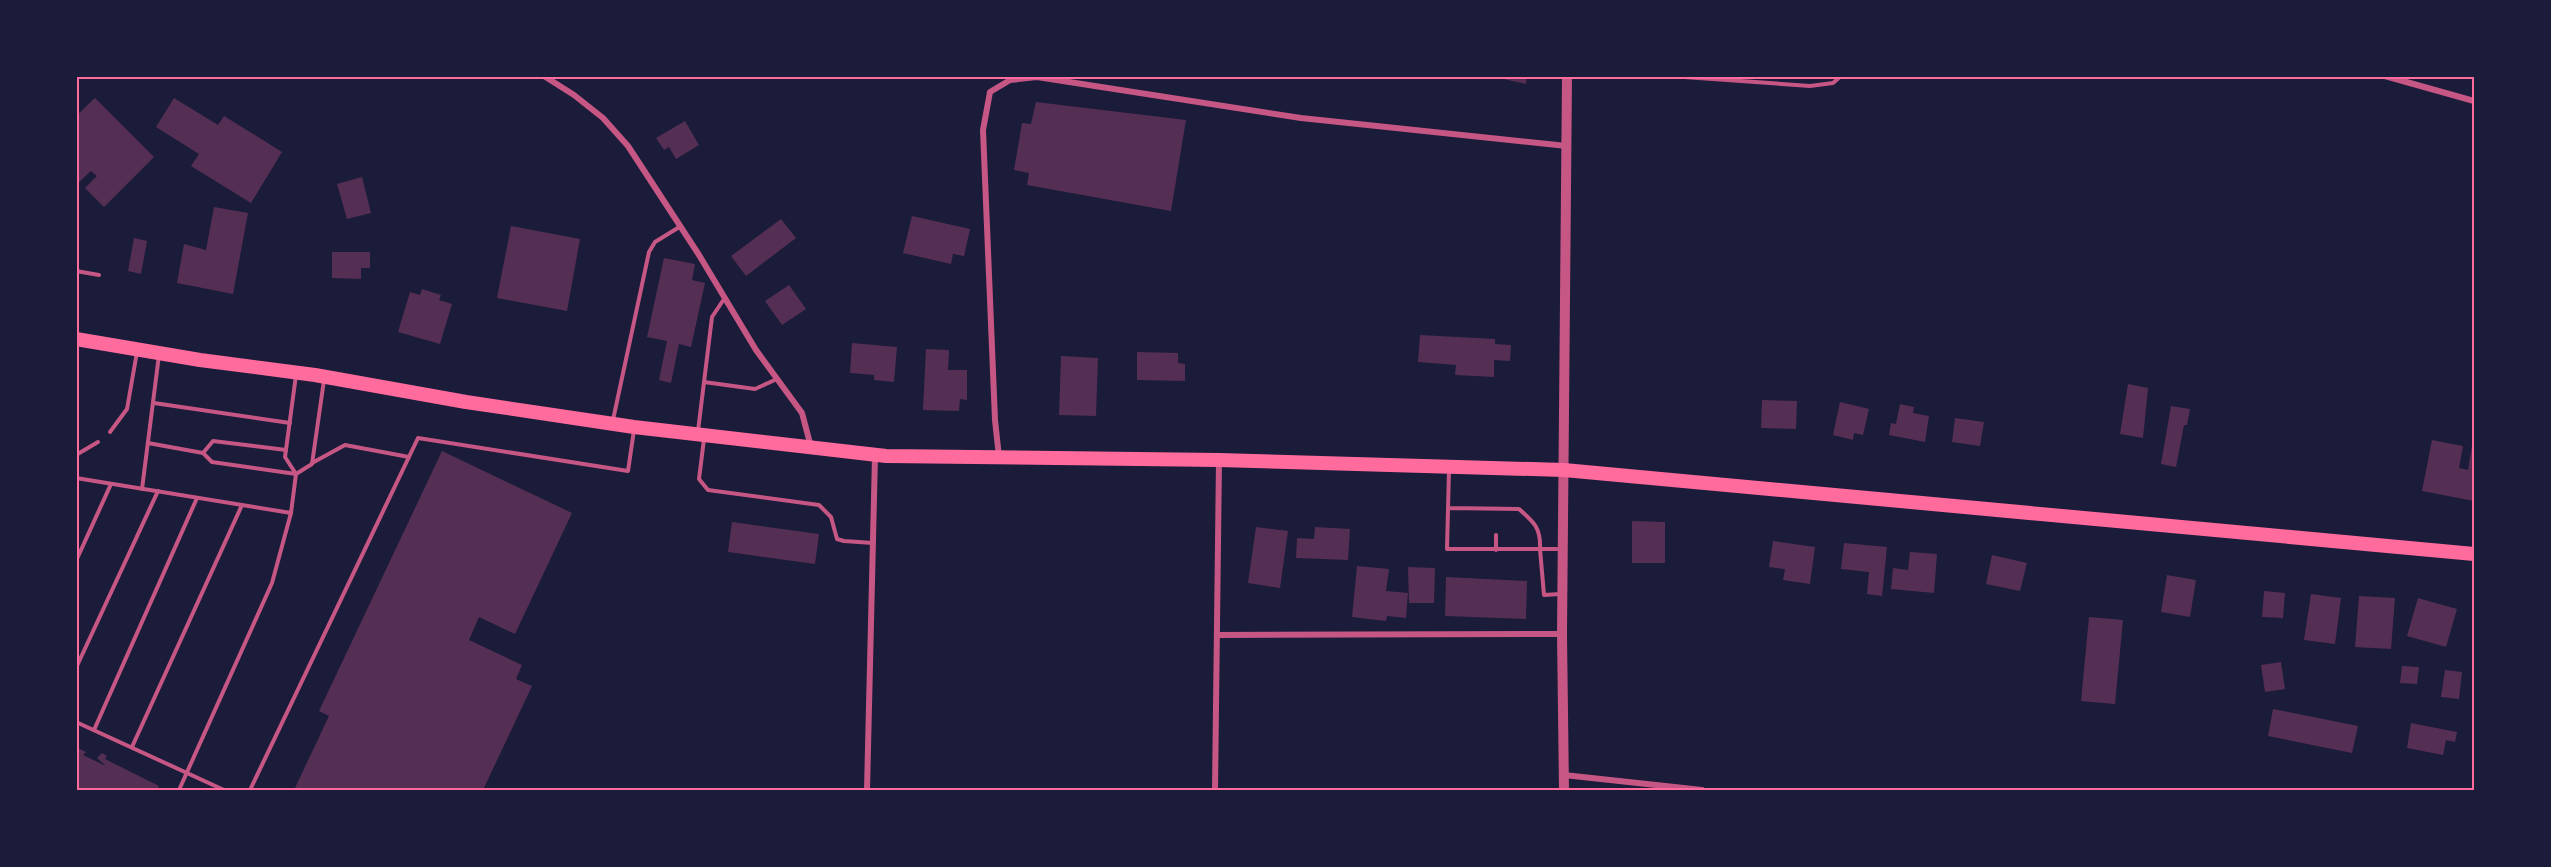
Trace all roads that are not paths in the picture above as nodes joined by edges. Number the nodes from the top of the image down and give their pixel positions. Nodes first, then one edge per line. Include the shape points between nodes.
1 (544, 76) edge
2 (1567, 76) edge
3 (1670, 76) edge
4 (1841, 76) edge
5 (2385, 76) edge
6 (2475, 101) edge
7 (1567, 146) junction
8 (681, 226) junction
9 (76, 271) edge
10 (99, 275) dead end
11 (725, 298) junction
12 (76, 339) edge
13 (138, 349) junction
14 (159, 353) junction
15 (297, 372) junction
16 (324, 376) junction
17 (777, 380) junction
18 (704, 382) junction
19 (154, 403) junction
20 (290, 423) junction
21 (612, 424) junction
22 (634, 427) junction
23 (111, 432) dead end
24 (701, 435) junction
25 (98, 442) dead end
26 (148, 443) junction
27 (812, 449) junction
28 (286, 450) junction
29 (203, 453) junction
30 (76, 455) edge
31 (875, 455) junction
32 (409, 457) junction
33 (999, 457) junction
34 (1219, 460) junction
35 (312, 464) junction
36 (1449, 467) junction
37 (1564, 470) junction
38 (296, 474) junction
39 (76, 478) edge
40 (111, 484) junction
41 (142, 489) junction
42 (158, 491) junction
43 (197, 498) junction
44 (242, 505) junction
45 (1448, 508) junction
46 (291, 513) junction
47 (1496, 535) dead end
48 (873, 543) junction
49 (1540, 549) junction
50 (1564, 549) junction
51 (1496, 550) junction
52 (2475, 554) edge
53 (76, 561) edge
54 (1562, 594) junction
55 (1562, 634) junction
56 (1217, 635) junction
57 (76, 668) edge
58 (76, 722) edge
59 (94, 730) junction
60 (132, 747) junction
61 (187, 772) junction
62 (1563, 775) junction
63 (179, 790) edge
64 (224, 790) edge
65 (250, 790) edge
66 (867, 790) edge
67 (1215, 790) edge
68 (1564, 790) edge
69 (1702, 790) edge

1 - 8 street via 574,95 615,132
2 - 7 street
3 - 4 lane via 1810,86 1833,83
5 - 6 street
7 - 33 street via 1301,118 1037,77 1010,80 990,92 983,130
7 - 37 street
8 - 11 street
8 - 21 lane via 655,242 649,252
9 - 10 lane
11 - 17 street
11 - 18 lane via 712,317
12 - 13 highway
13 - 14 highway
13 - 23 lane via 127,409
14 - 15 highway
14 - 19 lane
15 - 16 highway
15 - 20 lane
16 - 21 highway
16 - 35 lane
17 - 18 lane via 755,389
17 - 27 street via 802,413
18 - 24 lane
19 - 20 lane
19 - 26 lane
20 - 28 lane
21 - 22 highway
22 - 24 highway
22 - 32 lane via 628,471 418,438
24 - 27 highway
24 - 48 lane via 699,479 708,490 819,505 831,517 837,538
25 - 30 lane
26 - 29 lane
26 - 41 lane
27 - 31 highway
28 - 29 lane via 213,441
28 - 38 lane via 285,457
29 - 38 lane via 212,462
31 - 33 highway
31 - 48 street
32 - 35 lane via 345,444
32 - 65 lane
33 - 34 highway
34 - 36 highway
34 - 56 street
35 - 38 lane
36 - 37 highway
36 - 45 lane
37 - 50 street
37 - 52 highway
38 - 46 lane
39 - 40 lane
40 - 41 lane
40 - 53 lane
41 - 42 lane
42 - 43 lane
42 - 57 lane
43 - 44 lane
43 - 59 lane
44 - 46 lane
44 - 60 lane
45 - 49 lane via 1519,509 1540,534
45 - 51 lane via 1447,549
46 - 61 lane via 272,583
47 - 51 lane
48 - 66 street
49 - 50 lane
49 - 51 lane
49 - 54 lane via 1544,595
50 - 54 street
54 - 55 street
55 - 56 street
55 - 62 street
56 - 67 street
58 - 59 lane
59 - 60 lane
60 - 61 lane
61 - 63 lane
61 - 64 lane
62 - 68 street
62 - 69 street

